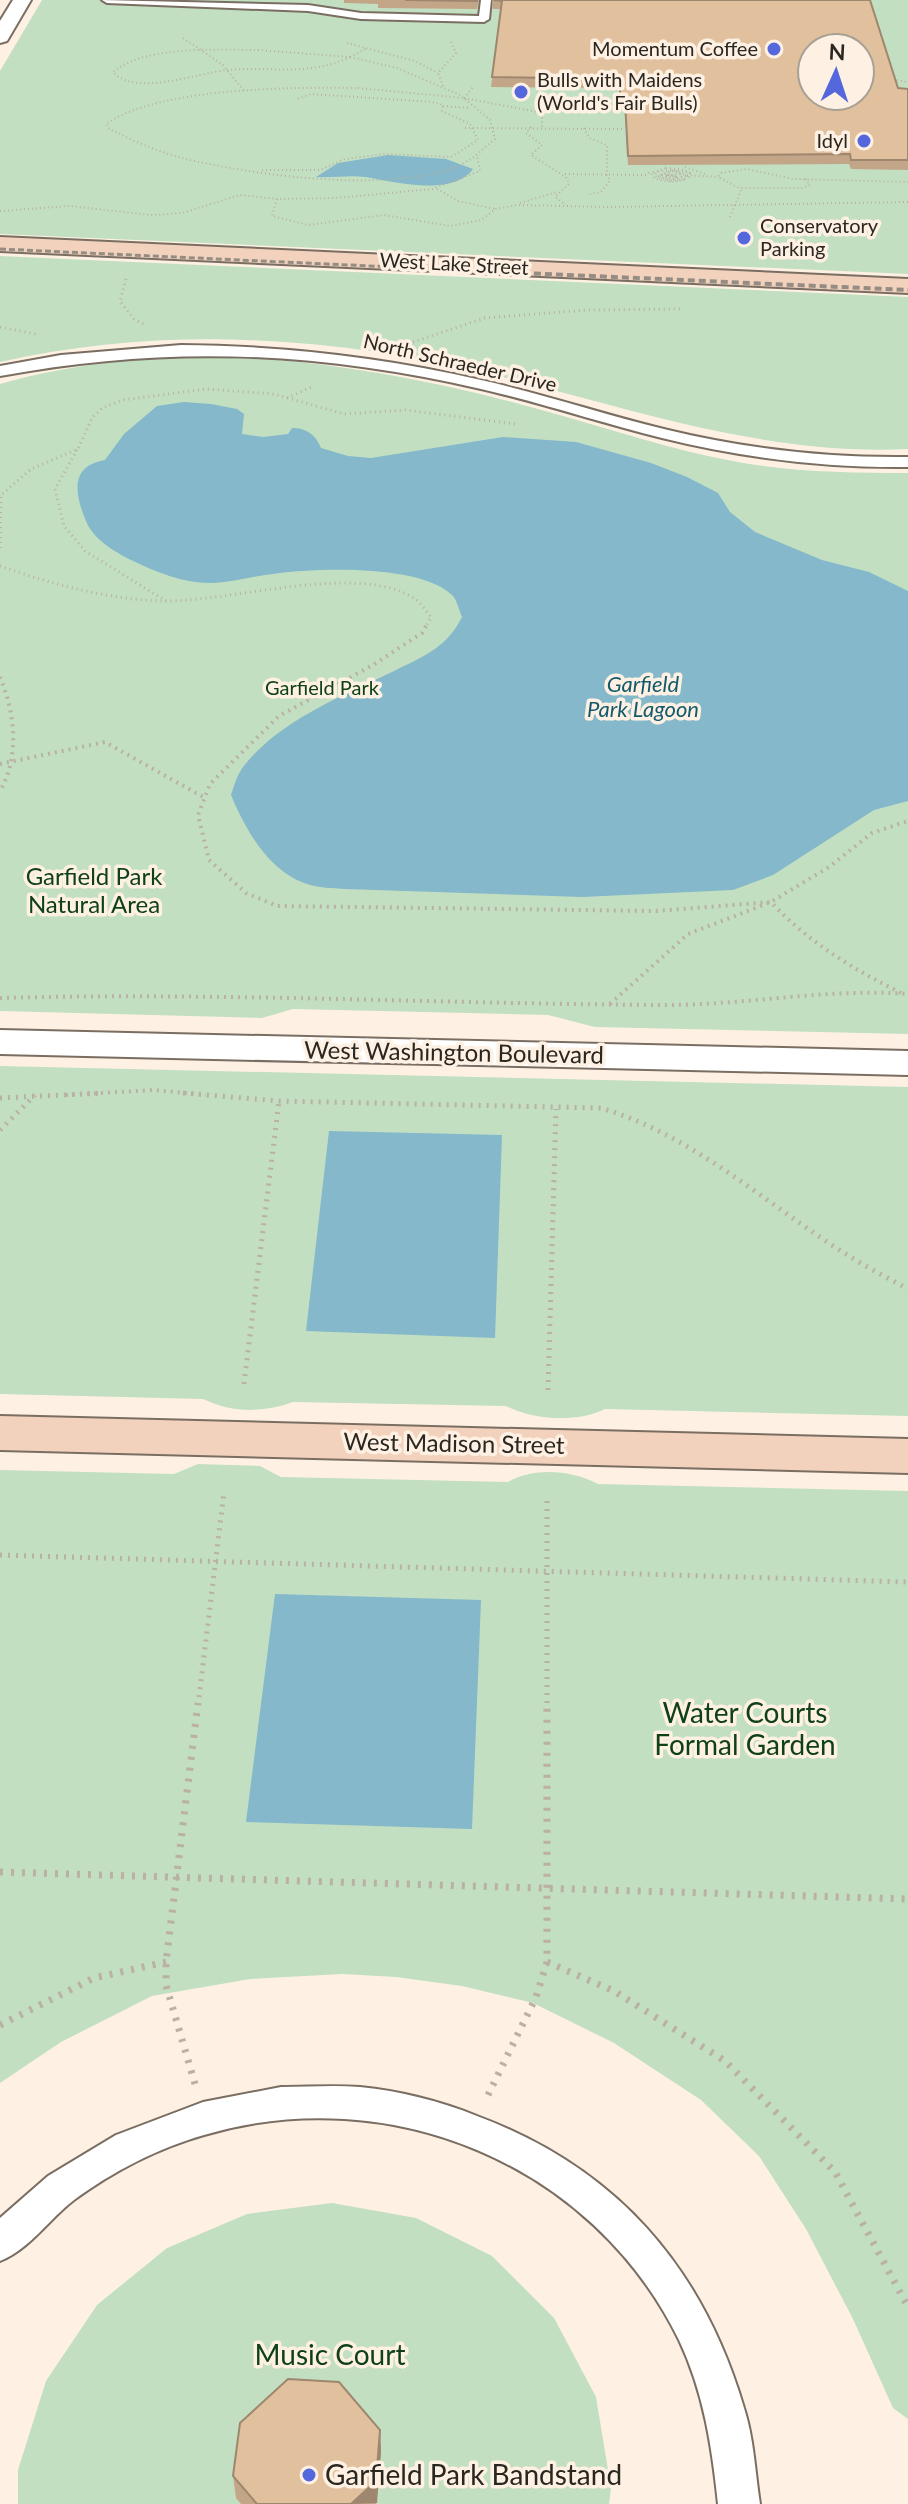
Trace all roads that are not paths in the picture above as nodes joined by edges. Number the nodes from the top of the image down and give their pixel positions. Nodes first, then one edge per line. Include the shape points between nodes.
1 (22, 0) edge
2 (107, 0) edge
3 (486, 0) edge
4 (0, 37) edge
5 (0, 238) edge
6 (0, 244) edge
7 (49, 246) junction
8 (908, 286) edge
9 (0, 371) edge
10 (908, 462) edge
11 (0, 1042) edge
12 (908, 1063) edge
13 (0, 1433) edge
14 (908, 1456) edge
15 (0, 2243) edge
16 (739, 2504) edge

1 - 4 street
2 - 3 lane via 484,19
5 - 7 main road
6 - 7 main road, West Lake Street
7 - 8 main road, West Lake Street
9 - 10 lane, North Schraeder Drive via 167,348 272,350 455,378 746,451 834,461
11 - 12 street, West Washington Boulevard
13 - 14 main road, West Madison Street
15 - 16 lane via 25,2216 98,2162 177,2125 262,2104 347,2100 430,2114 510,2144 582,2190 644,2251 693,2327 726,2414

